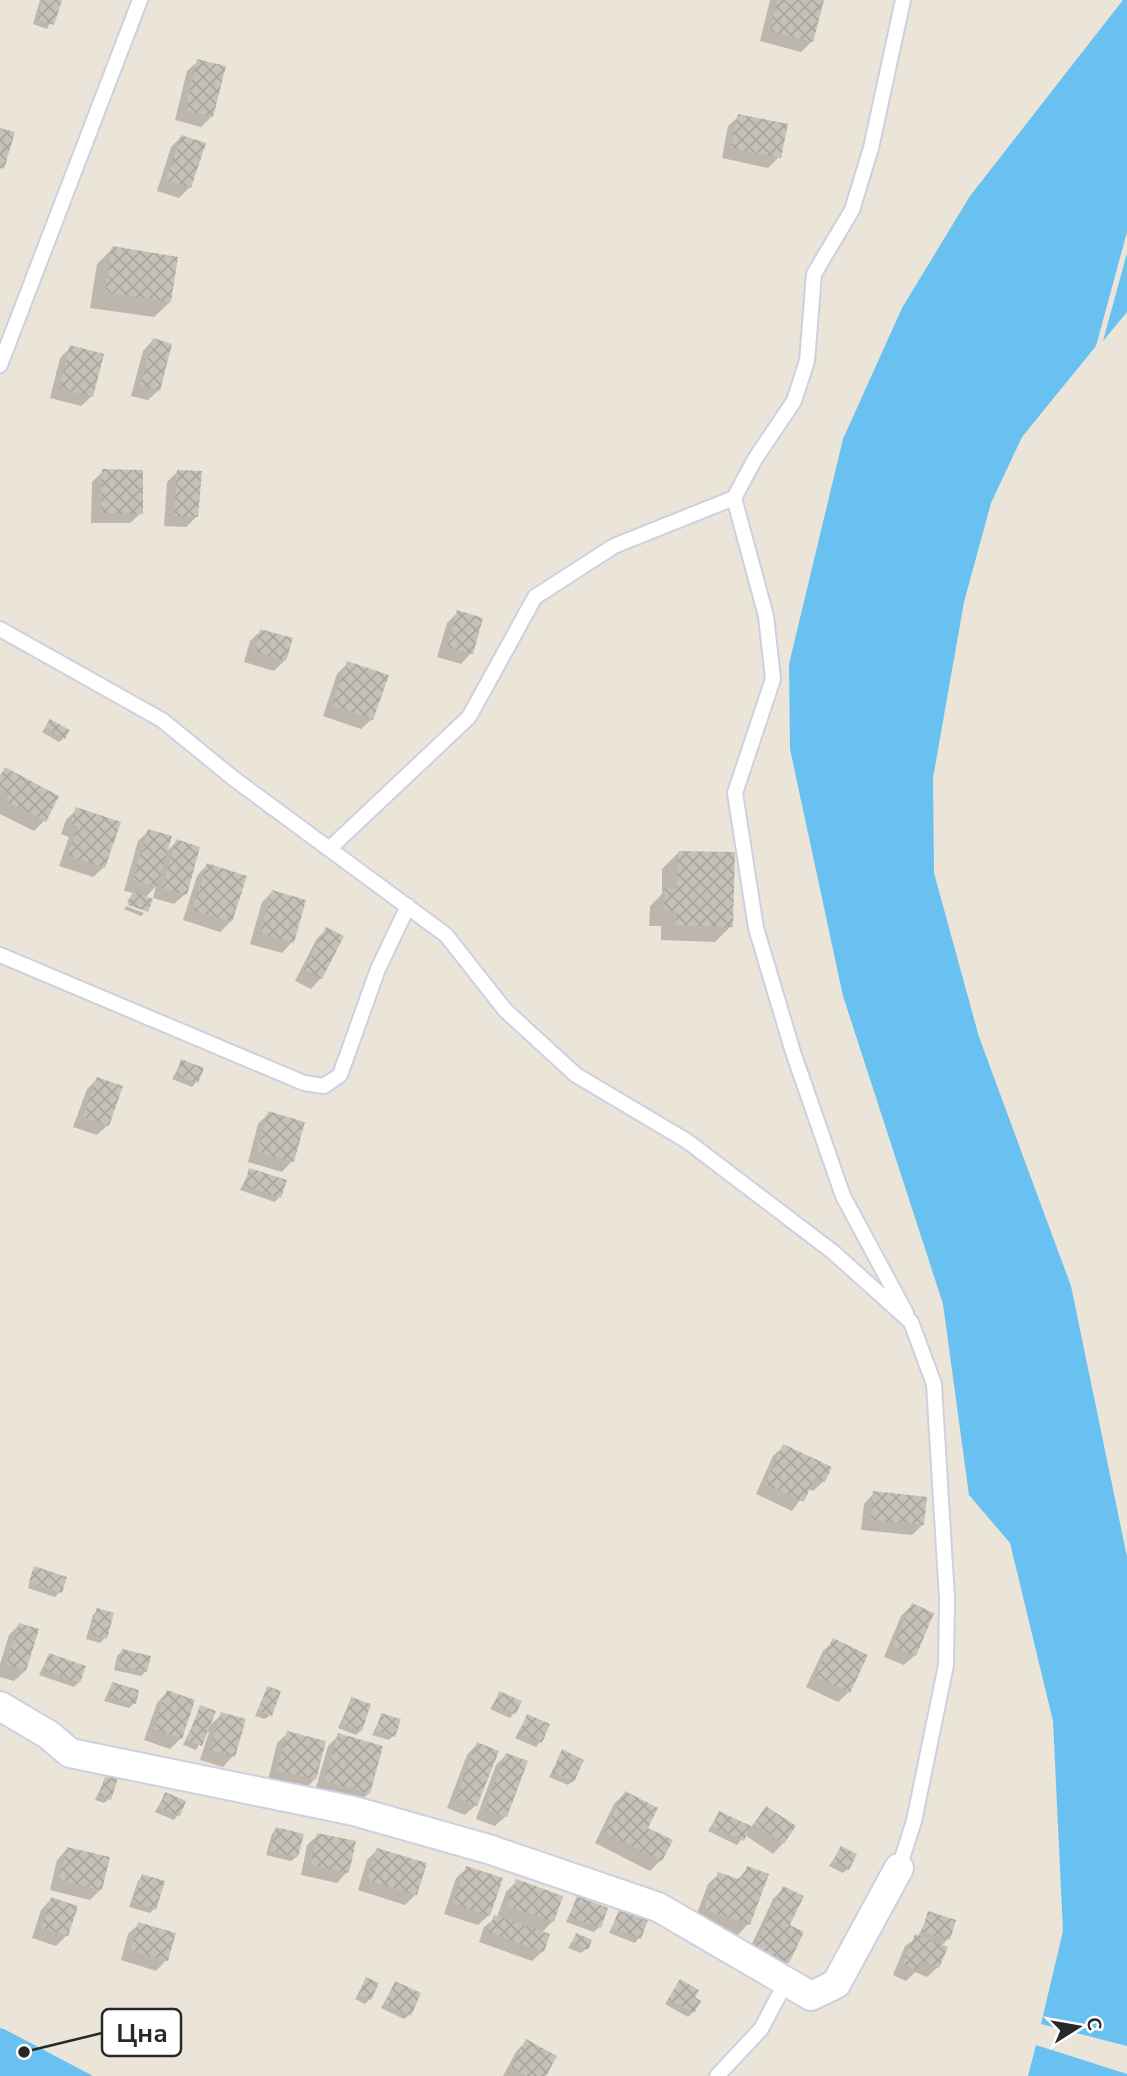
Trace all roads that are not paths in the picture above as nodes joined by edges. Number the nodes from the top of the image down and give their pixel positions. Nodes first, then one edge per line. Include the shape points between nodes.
1 (140, 0) edge
2 (903, 0) edge
3 (0, 365) edge
4 (734, 498) junction
5 (0, 629) edge
6 (329, 849) junction
7 (408, 906) junction
8 (0, 955) edge
9 (911, 1322) junction
10 (0, 1706) edge
11 (899, 1868) joint
12 (787, 1980) junction
13 (717, 2076) edge

1 - 3 lane
2 - 4 lane via 871,148 852,210 814,274 807,361 794,401
4 - 6 lane via 614,546 535,597 469,717
4 - 9 lane via 766,616 773,679 735,793 756,928 843,1196
5 - 6 lane via 162,720
6 - 7 lane
7 - 8 lane via 377,969 340,1075 324,1086 304,1083
7 - 9 lane via 446,935 505,1010 576,1075 687,1141 833,1252
9 - 11 lane via 934,1384 946,1652 914,1821
10 - 12 street via 70,1753 354,1811 488,1849 658,1908
11 - 12 street via 836,1983 811,1996
12 - 13 lane via 761,2029

